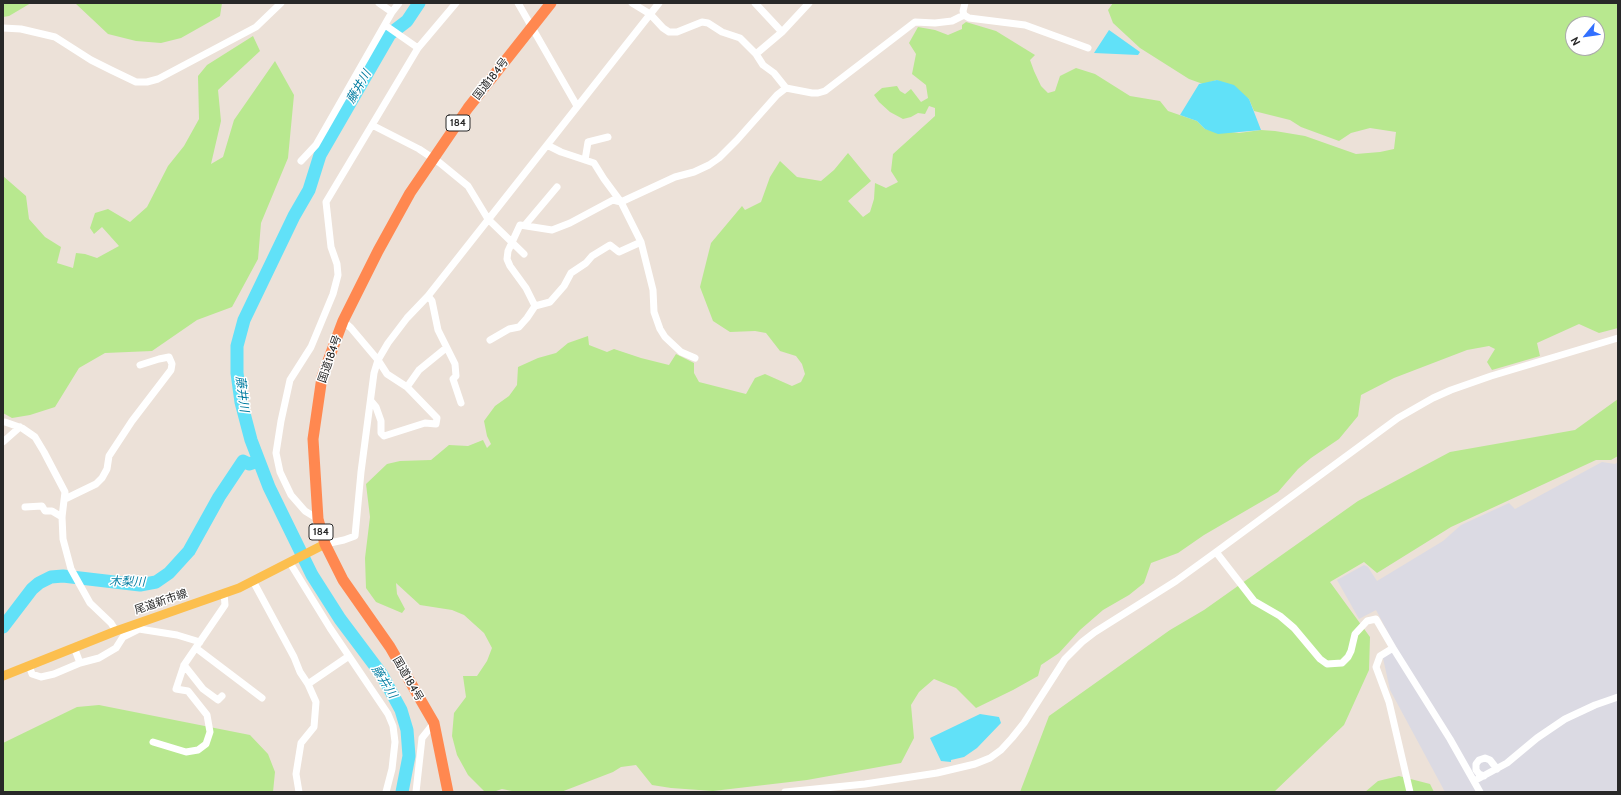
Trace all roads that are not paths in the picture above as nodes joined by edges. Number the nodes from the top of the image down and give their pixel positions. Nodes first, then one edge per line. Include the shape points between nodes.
1 (281, 3) edge
2 (379, 3) edge
3 (399, 3) edge
4 (456, 3) edge
5 (518, 3) edge
6 (551, 3) edge
7 (632, 3) edge
8 (659, 3) edge
9 (755, 3) edge
10 (809, 3) edge
11 (965, 3) edge
12 (392, 12) junction
13 (650, 14) junction
14 (964, 15) junction
15 (387, 26) junction
16 (531, 27) junction
17 (3, 28) edge
18 (782, 32) junction
19 (418, 48) junction
20 (1088, 48) dead end
21 (756, 54) junction
22 (786, 88) junction
23 (577, 106) junction
24 (372, 125) junction
25 (608, 137) dead end
26 (547, 145) junction
27 (433, 159) junction
28 (585, 160) junction
29 (301, 161) dead end
30 (557, 187) dead end
31 (621, 202) junction
32 (488, 219) junction
33 (525, 225) junction
34 (512, 242) junction
35 (641, 242) junction
36 (524, 254) dead end
37 (428, 296) junction
38 (535, 306) junction
39 (343, 321) junction
40 (1618, 338) edge
41 (490, 340) dead end
42 (446, 348) junction
43 (695, 358) dead end
44 (378, 360) junction
45 (140, 365) dead end
46 (407, 387) junction
47 (370, 401) junction
48 (461, 403) dead end
49 (5, 422) dead end
50 (20, 427) junction
51 (3, 442) edge
52 (65, 499) junction
53 (25, 507) dead end
54 (62, 517) junction
55 (318, 519) junction
56 (320, 547) junction
57 (1216, 552) junction
58 (290, 563) junction
59 (252, 581) junction
60 (224, 593) junction
61 (116, 631) junction
62 (198, 645) junction
63 (74, 648) junction
64 (1393, 648) junction
65 (349, 656) junction
66 (80, 663) junction
67 (29, 665) junction
68 (184, 665) junction
69 (3, 676) edge
70 (308, 684) junction
71 (222, 696) dead end
72 (1618, 697) edge
73 (262, 698) dead end
74 (434, 723) junction
75 (152, 742) dead end
76 (1497, 769) junction
77 (1484, 776) junction
78 (1474, 781) junction
79 (299, 792) edge
80 (386, 792) edge
81 (416, 792) edge
82 (448, 792) edge
83 (784, 792) edge
84 (1410, 792) edge
85 (1480, 792) edge

1 - 17 street via 256,27 158,79 147,82 136,82 111,70 55,37 22,29
2 - 12 street
3 - 12 street
4 - 19 street
5 - 16 street
6 - 16 highway, 国道184号 / 184
7 - 13 street
8 - 13 street
9 - 18 street
10 - 18 street
11 - 14 street
12 - 15 street
13 - 21 street via 669,32 677,32 702,22 708,23 722,32 740,38
13 - 23 street
14 - 20 street via 969,18 1025,25
14 - 22 street via 952,21 915,22 825,91 812,93
15 - 19 street
15 - 29 street via 316,145
16 - 23 street
16 - 27 highway, 国道184号 / 184 via 468,108
18 - 21 street
19 - 24 street
21 - 22 street via 763,65 774,73
22 - 31 street via 737,140 709,165 675,177
23 - 26 street
24 - 27 street
24 - 55 street via 326,202 331,247 338,275 311,347 290,380 276,453 280,472 291,495 305,511
25 - 28 street via 588,142
26 - 28 street
26 - 32 street
27 - 32 street via 468,186
27 - 39 highway, 国道184号 / 184 via 410,193
28 - 31 street via 594,163
30 - 33 street
31 - 33 street via 613,200 552,230
31 - 35 street
32 - 34 street
32 - 37 street
33 - 34 street via 520,225
34 - 36 street
34 - 38 street via 508,251 510,266
35 - 38 street via 619,252 610,245 571,273 550,302
35 - 43 street via 653,290 654,312 660,329 664,337 681,352
37 - 42 street via 432,301 438,330
37 - 44 street via 407,318
38 - 41 street via 519,327 509,329
39 - 44 street via 352,328
39 - 55 highway, 国道184号 / 184 via 322,377 313,439
40 - 57 street via 1490,376 1433,398 1379,431
42 - 46 street via 419,370
42 - 48 street via 455,364 456,376 453,380
44 - 46 street via 387,374
44 - 47 street
45 - 52 street via 169,357 172,364 171,370 108,456 108,470 102,478 96,484
46 - 47 street via 437,418 436,424 425,423 384,436 381,434 381,421 376,407
47 - 56 street via 355,536
49 - 50 street
50 - 51 street
50 - 52 street via 35,437 65,492
52 - 54 street
53 - 54 street via 42,506 45,511 52,511
54 - 61 street via 63,539 71,570 90,602 111,622
55 - 56 highway, 国道184号 / 184
56 - 58 main road, 尾道新市線
56 - 74 highway, 国道184号 / 184 via 390,647
57 - 64 street via 1254,600 1294,628 1327,664 1342,663 1348,658 1355,634 1367,621 1376,619
57 - 83 street via 1072,650 1024,723 1001,750 990,758 937,773 865,784
58 - 59 main road, 尾道新市線
58 - 65 street
59 - 60 main road, 尾道新市線
59 - 70 street
60 - 61 main road, 尾道新市線
60 - 62 street via 225,604
61 - 63 main road, 尾道新市線
62 - 66 street via 177,634 139,629 123,637 116,648 99,658
62 - 68 street
62 - 73 street
63 - 66 street
63 - 67 main road, 尾道新市線
64 - 78 street
64 - 84 street via 1380,656 1376,667 1388,702
65 - 70 street
65 - 80 street via 388,714 393,726 395,754
66 - 67 street via 41,677 32,674
67 - 69 main road, 尾道新市線
68 - 71 street via 203,689 218,700
68 - 75 street via 176,689 188,691 207,715 210,732 206,744 198,750 186,752
70 - 79 street via 316,702 314,727 301,743 296,774
72 - 76 street via 1565,719
74 - 81 street via 422,738
74 - 82 highway, 国道184号 / 184
76 - 77 street
76 - 77 street via 1490,760 1480,760 1476,764 1476,770
77 - 78 street
78 - 85 street

